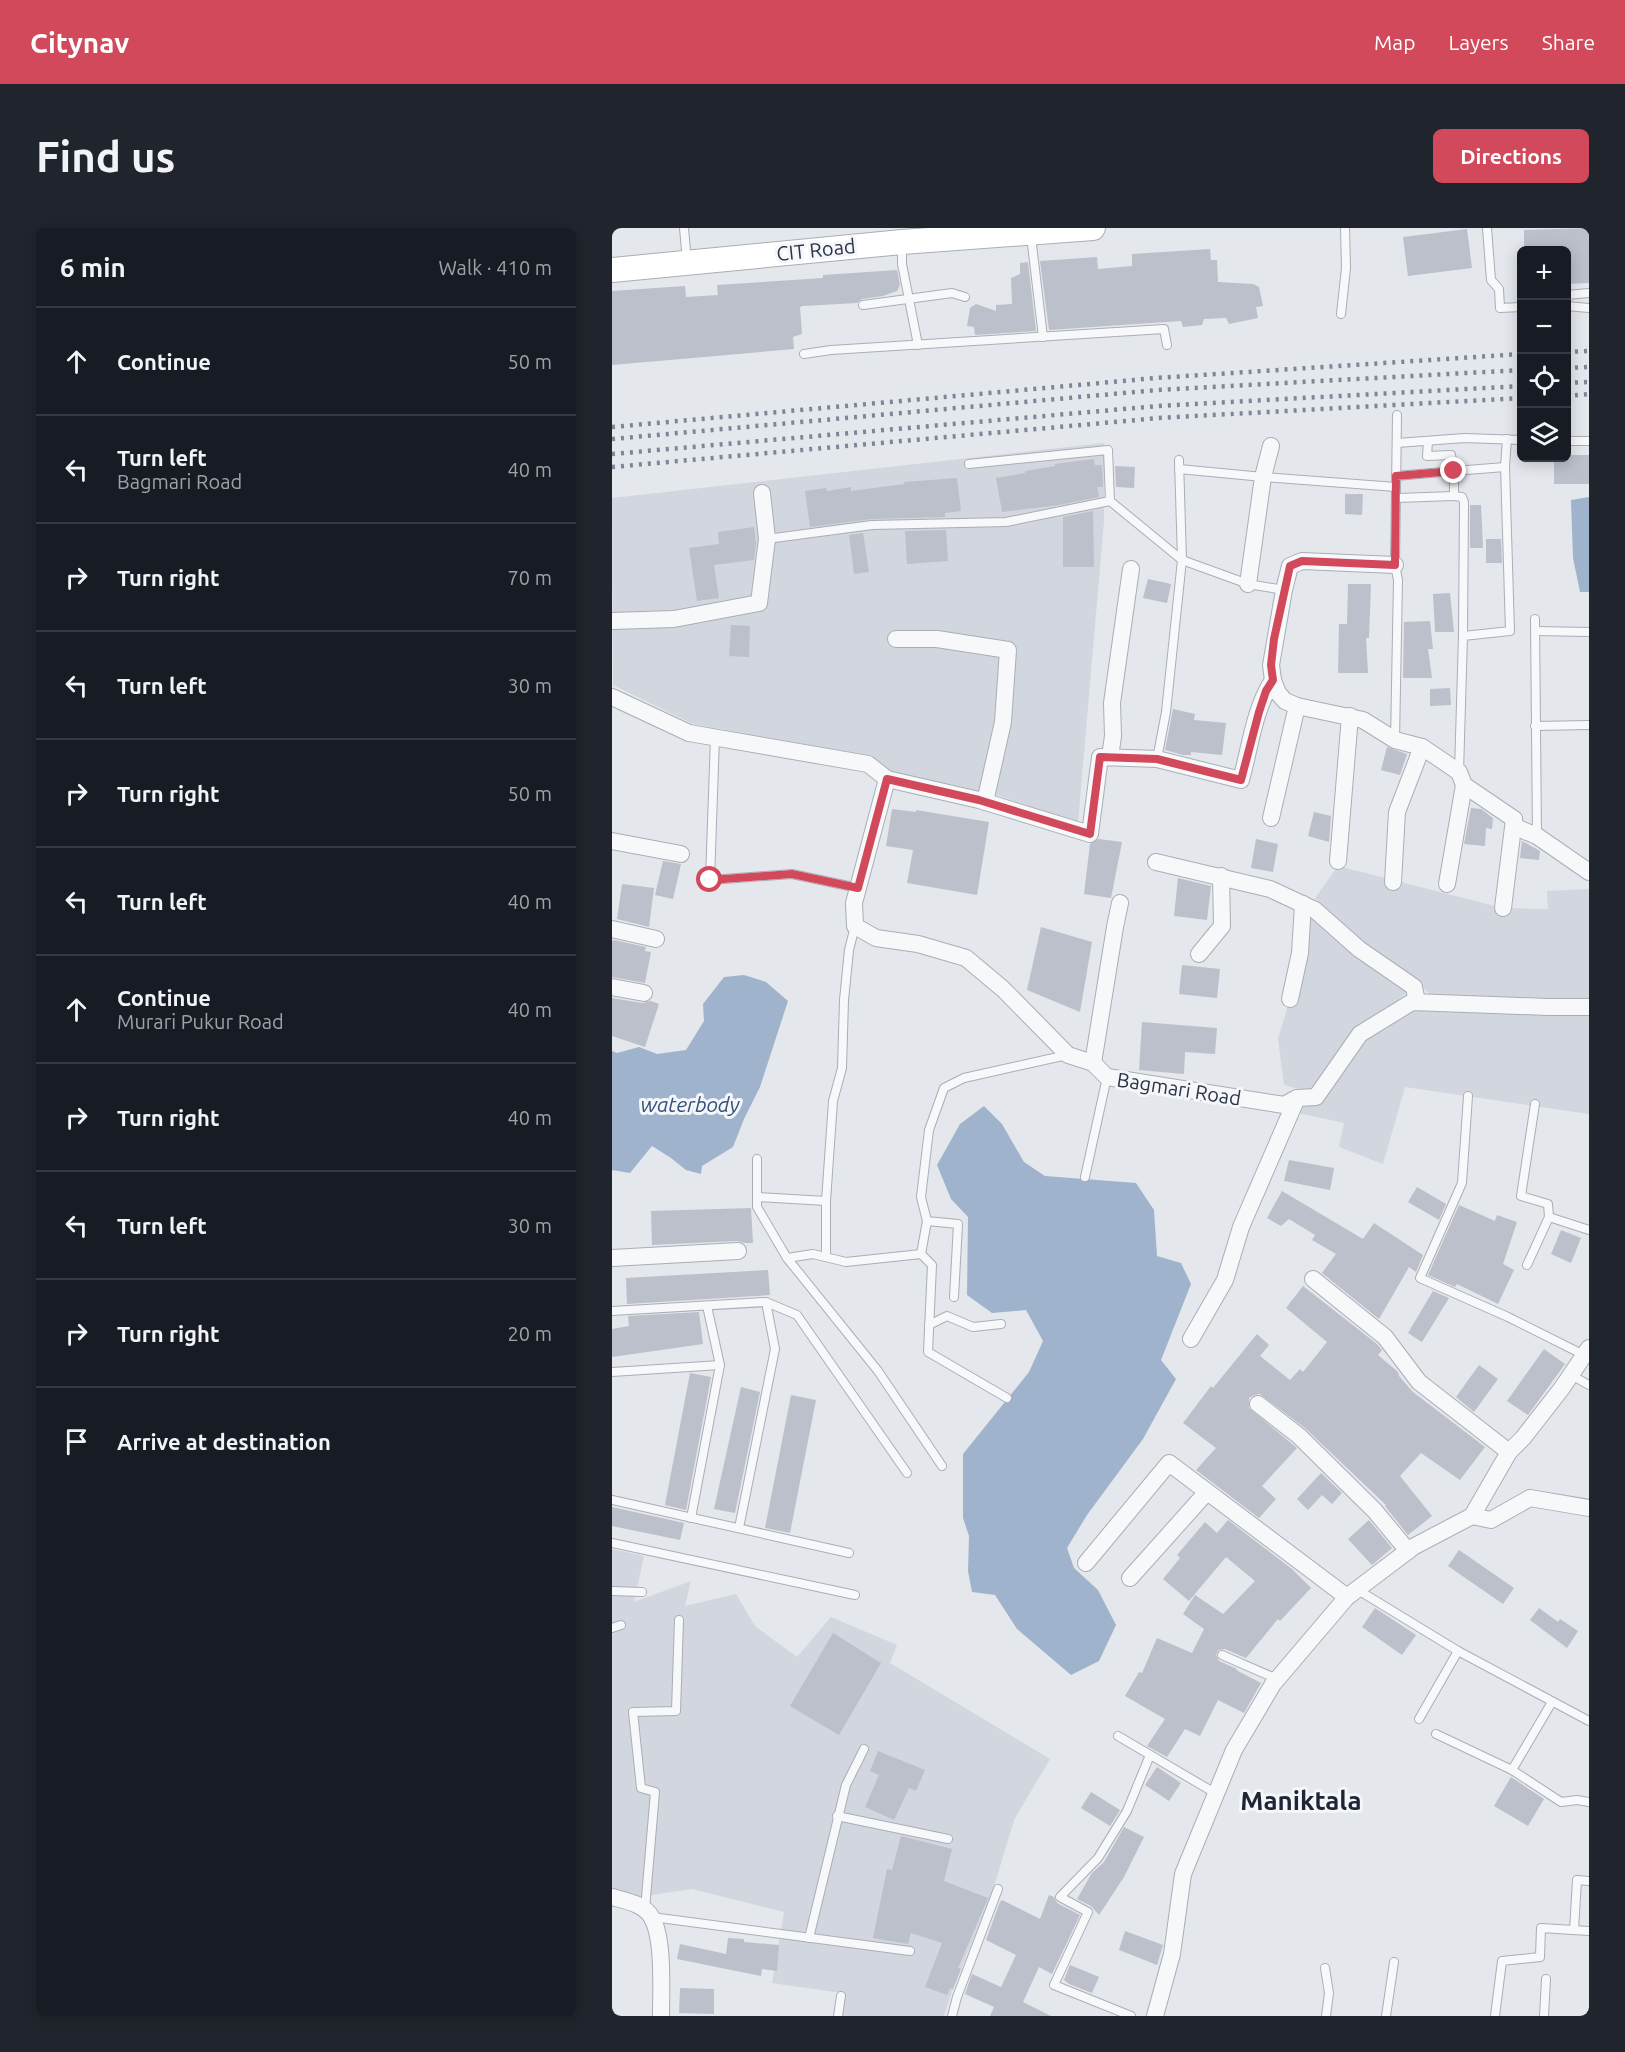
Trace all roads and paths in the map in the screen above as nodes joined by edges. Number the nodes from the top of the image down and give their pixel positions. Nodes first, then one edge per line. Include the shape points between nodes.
1 (684, 228) edge
2 (1093, 228) edge
3 (1345, 228) edge
4 (1487, 228) edge
5 (983, 232) edge
6 (1031, 233) junction
7 (902, 242) junction
8 (687, 262) junction
9 (612, 270) edge
10 (1589, 293) edge
11 (1571, 295) edge
12 (965, 297) dead end
13 (909, 299) junction
14 (863, 305) dead end
15 (1571, 306) edge
16 (1517, 307) edge
17 (1589, 308) edge
18 (1341, 314) dead end
19 (1043, 337) junction
20 (918, 345) junction
21 (1167, 345) dead end
22 (804, 354) dead end
23 (1396, 415) dead end
24 (1507, 439) junction
25 (1517, 440) edge
26 (1428, 441) junction
27 (1571, 441) edge
28 (1589, 441) edge
29 (1397, 443) junction
30 (1271, 446) dead end
31 (969, 464) dead end
32 (1505, 467) junction
33 (1454, 471) junction
34 (1396, 476) junction
35 (1263, 477) junction
36 (1396, 487) junction
37 (762, 493) dead end
38 (1454, 496) junction
39 (1397, 498) junction
40 (1110, 501) junction
41 (767, 539) junction
42 (1182, 560) junction
43 (1395, 565) junction
44 (1131, 569) dead end
45 (1248, 585) junction
46 (1284, 590) junction
47 (1535, 619) dead end
48 (612, 621) edge
49 (1535, 631) junction
50 (1589, 632) edge
51 (1463, 636) junction
52 (896, 639) dead end
53 (1273, 680) junction
54 (612, 697) edge
55 (1297, 706) junction
56 (1350, 716) junction
57 (1589, 725) edge
58 (1535, 726) junction
59 (715, 737) junction
60 (1395, 740) junction
61 (1422, 747) junction
62 (1110, 757) junction
63 (1157, 759) junction
64 (1461, 778) junction
65 (887, 779) junction
66 (986, 802) junction
67 (1271, 818) dead end
68 (1514, 819) junction
69 (1537, 836) junction
70 (612, 841) edge
71 (681, 854) dead end
72 (1338, 861) dead end
73 (1156, 862) dead end
74 (1589, 872) edge
75 (1221, 876) junction
76 (1393, 882) dead end
77 (1447, 884) dead end
78 (858, 888) junction
79 (1120, 903) dead end
80 (1302, 904) junction
81 (1503, 908) dead end
82 (855, 926) junction
83 (612, 929) edge
84 (656, 939) dead end
85 (1199, 954) dead end
86 (612, 987) edge
87 (644, 993) dead end
88 (1290, 999) dead end
89 (1417, 1002) junction
90 (1589, 1006) edge
91 (1068, 1055) junction
92 (1093, 1063) junction
93 (1107, 1077) junction
94 (1468, 1096) dead end
95 (1297, 1098) junction
96 (1535, 1104) dead end
97 (757, 1159) dead end
98 (1086, 1177) dead end
99 (757, 1197) junction
100 (826, 1201) junction
101 (1549, 1217) junction
102 (927, 1221) junction
103 (1589, 1230) edge
104 (738, 1251) dead end
105 (921, 1254) junction
106 (826, 1257) junction
107 (612, 1258) edge
108 (787, 1258) junction
109 (1527, 1265) dead end
110 (1313, 1279) dead end
111 (954, 1298) dead end
112 (766, 1302) junction
113 (707, 1306) junction
114 (612, 1311) edge
115 (1001, 1324) dead end
116 (929, 1325) junction
117 (1191, 1339) dead end
118 (1587, 1352) edge
119 (720, 1365) junction
120 (612, 1372) edge
121 (1571, 1375) junction
122 (1589, 1384) edge
123 (1007, 1398) dead end
124 (1258, 1404) dead end
125 (1509, 1452) junction
126 (942, 1466) dead end
127 (906, 1473) dead end
128 (1206, 1493) junction
129 (612, 1500) edge
130 (1589, 1508) edge
131 (1472, 1516) junction
132 (691, 1518) junction
133 (739, 1528) junction
134 (612, 1543) edge
135 (1408, 1551) junction
136 (849, 1553) dead end
137 (1086, 1563) dead end
138 (1130, 1578) dead end
139 (612, 1591) edge
140 (642, 1592) dead end
141 (1352, 1593) junction
142 (855, 1595) dead end
143 (679, 1620) dead end
144 (621, 1625) dead end
145 (612, 1628) edge
146 (1458, 1651) junction
147 (1222, 1654) dead end
148 (1277, 1679) junction
149 (1552, 1702) junction
150 (1419, 1719) dead end
151 (1589, 1721) edge
152 (1436, 1734) dead end
153 (1118, 1736) dead end
154 (864, 1749) dead end
155 (1150, 1755) junction
156 (1512, 1770) junction
157 (1215, 1793) junction
158 (1589, 1802) edge
159 (837, 1816) junction
160 (948, 1839) dead end
161 (1589, 1881) edge
162 (998, 1889) dead end
163 (612, 1897) edge
164 (648, 1914) junction
165 (1574, 1930) junction
166 (1589, 1931) edge
167 (809, 1938) junction
168 (910, 1952) dead end
169 (1394, 1962) dead end
170 (1325, 1968) dead end
171 (1546, 1979) dead end
172 (841, 1996) dead end
173 (661, 2016) edge
174 (838, 2016) edge
175 (952, 2016) edge
176 (1131, 2016) edge
177 (1155, 2016) edge
178 (1326, 2016) edge
179 (1386, 2016) edge
180 (1495, 2016) edge
181 (1544, 2016) edge

1 - 8 lane
2 - 6 street, CIT Road
3 - 18 lane
4 - 16 lane via 1491,280 1499,289 1500,308
5 - 6 street, CIT Road
5 - 7 street, CIT Road
6 - 19 lane
7 - 8 street, CIT Road via 874,240
7 - 13 lane
8 - 9 street, CIT Road
10 - 11 lane
12 - 13 lane via 952,293
13 - 14 lane
13 - 20 lane
15 - 17 lane
19 - 20 lane
19 - 21 lane via 1164,329
20 - 22 lane
23 - 29 lane
24 - 25 lane
24 - 26 lane
24 - 32 lane
26 - 29 lane
26 - 33 lane via 1427,456 1451,455
27 - 28 lane
29 - 34 lane
30 - 35 street
31 - 40 lane via 1108,450
32 - 33 lane
32 - 51 lane via 1510,631
33 - 34 lane
33 - 38 lane
34 - 36 lane
35 - 36 lane
35 - 42 lane via 1179,464
35 - 45 street
36 - 39 lane
37 - 41 street
38 - 39 lane
38 - 51 lane via 1462,497 1464,502
39 - 43 lane
40 - 41 lane via 1006,522 872,525
40 - 42 lane
41 - 48 street via 759,603 674,619
42 - 45 lane
42 - 63 lane via 1166,712
43 - 46 street via 1302,561 1290,566
43 - 60 lane
44 - 62 street via 1112,703
45 - 46 lane
46 - 53 street via 1274,639
47 - 49 lane
49 - 50 lane
49 - 58 lane
51 - 64 lane
52 - 66 street via 937,639 1008,650 1003,722
53 - 55 street via 1285,701
53 - 63 street via 1259,712 1241,780
54 - 59 street via 689,733
55 - 56 street
55 - 67 street
56 - 60 street
56 - 72 street
57 - 58 lane
58 - 69 lane
59 - 65 street via 868,764
59 - 78 lane via 710,880 792,874
60 - 61 street
61 - 64 street
61 - 76 street via 1397,812
62 - 63 street
62 - 66 street via 1100,757 1090,834
64 - 68 street
64 - 77 street
65 - 66 street
65 - 78 street
68 - 69 street via 1515,827
68 - 81 street
69 - 74 street
70 - 71 street
73 - 75 street
75 - 80 street via 1270,889
75 - 85 street via 1222,926
78 - 82 street
79 - 92 street
80 - 88 street via 1300,953
80 - 89 street via 1316,910 1359,950 1414,987
82 - 91 street, Bagmari Road via 876,938 918,944 966,958 1003,989
82 - 100 lane via 844,1000 842,1068 833,1101
83 - 84 street
86 - 87 street
89 - 90 street, Bagmari Road
89 - 95 street, Bagmari Road via 1360,1034 1316,1097
91 - 92 street, Bagmari Road
91 - 102 lane via 964,1078 944,1088 929,1130 921,1197
92 - 93 street, Bagmari Road
93 - 95 street, Bagmari Road via 1284,1105
93 - 98 lane
94 - 118 lane via 1462,1184 1420,1278
95 - 117 street via 1241,1227 1225,1280
96 - 101 lane via 1521,1196 1548,1203
97 - 99 lane
99 - 100 lane
99 - 108 lane via 757,1207
100 - 106 lane
101 - 103 lane
101 - 109 lane
102 - 105 lane
102 - 111 lane via 958,1224
104 - 107 street
105 - 106 lane via 846,1262
105 - 116 lane via 932,1265
106 - 108 lane via 813,1254
108 - 126 lane via 878,1371
110 - 125 street via 1385,1337 1419,1382
112 - 113 lane
112 - 127 lane via 797,1315
112 - 133 lane via 775,1349
113 - 114 lane
113 - 119 lane
115 - 116 lane via 973,1327 947,1316
116 - 123 lane via 927,1352
118 - 121 street
119 - 120 lane
119 - 132 lane
121 - 122 lane
121 - 125 street
124 - 135 street via 1307,1444 1375,1511
125 - 131 street
128 - 137 street via 1172,1464 1166,1464
128 - 138 street
128 - 141 street
129 - 132 lane
130 - 131 street via 1530,1498 1491,1520
131 - 135 street
132 - 133 lane
133 - 136 lane
134 - 142 lane
135 - 141 street
139 - 140 lane
141 - 146 lane
141 - 148 street
143 - 164 lane via 676,1711 633,1712 641,1788 654,1792
144 - 145 lane
146 - 149 lane
146 - 150 lane
147 - 148 lane
148 - 157 street via 1234,1750
149 - 151 lane
149 - 156 lane
152 - 156 lane
153 - 155 lane
154 - 159 lane via 846,1785
155 - 157 lane
155 - 176 lane via 1128,1811 1098,1858 1060,1897 1088,1912 1054,1985
156 - 158 lane via 1561,1802
157 - 177 street via 1183,1874 1172,1954
159 - 160 lane
159 - 167 lane
161 - 165 lane via 1577,1880
162 - 175 lane
163 - 164 street via 636,1903
164 - 167 lane
164 - 173 street via 660,1944
165 - 166 lane
165 - 180 lane via 1541,1928 1540,1957 1502,1961
167 - 168 lane
169 - 179 lane
170 - 178 lane via 1329,1993
171 - 181 lane
172 - 174 lane

